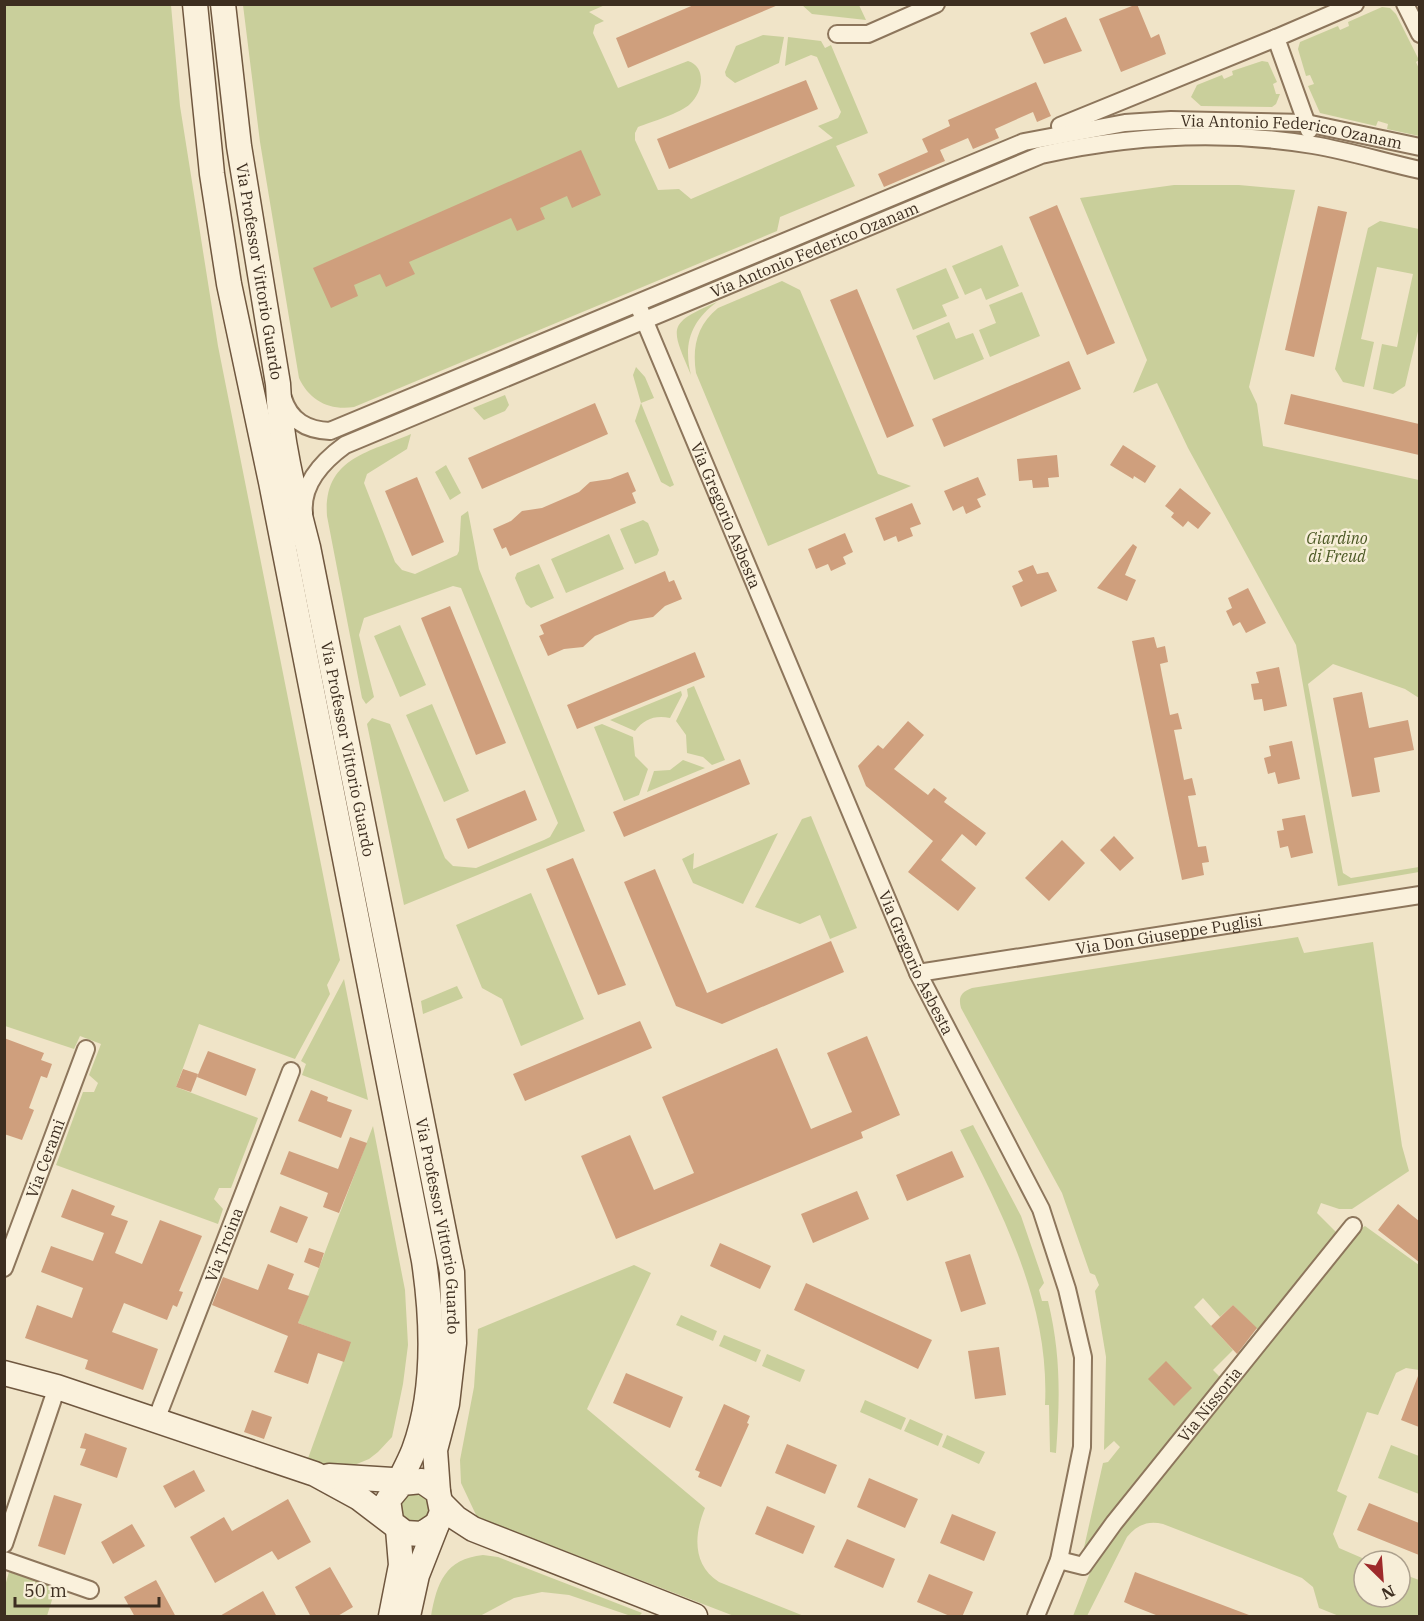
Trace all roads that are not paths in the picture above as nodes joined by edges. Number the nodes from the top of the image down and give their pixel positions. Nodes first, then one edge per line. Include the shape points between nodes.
1 (195, 4) edge
2 (223, 4) edge
3 (936, 4) edge
4 (1355, 4) edge
5 (1406, 4) edge
6 (837, 34) dead end
7 (1419, 34) edge
8 (1276, 38) junction
9 (1306, 123) junction
10 (1024, 142) junction
11 (1314, 145) junction
12 (1419, 147) edge
13 (1419, 170) edge
14 (641, 313) junction
15 (278, 384) junction
16 (308, 547) junction
17 (1419, 895) edge
18 (918, 973) junction
19 (86, 1048) dead end
20 (291, 1071) dead end
21 (1353, 1226) dead end
22 (4, 1268) edge
23 (4, 1373) edge
24 (57, 1387) junction
25 (156, 1420) junction
26 (315, 1474) junction
27 (401, 1483) junction
28 (434, 1518) junction
29 (395, 1525) junction
30 (4, 1544) edge
31 (4, 1560) edge
32 (1059, 1560) junction
33 (90, 1590) dead end
34 (391, 1617) edge
35 (408, 1617) edge
36 (695, 1617) edge
37 (1036, 1617) edge

1 - 27 street, Via Professor Vittorio Guardo via 212,174 229,284 272,482 427,1284 431,1325 427,1390
2 - 15 street, Via Professor Vittorio Guardo via 241,157
3 - 6 street via 868,34
4 - 8 street
5 - 7 street
8 - 9 street
8 - 10 street
9 - 10 street, Via Antonio Federico Ozanam via 1171,120 1101,126
9 - 11 street
9 - 12 street, Via Antonio Federico Ozanam
10 - 14 street, Via Antonio Federico Ozanam
11 - 13 street, Via Antonio Federico Ozanam
11 - 14 street, Via Antonio Federico Ozanam via 1221,135 1147,138 1073,148 1041,156
14 - 15 street, Via Antonio Federico Ozanam via 330,431 295,420
14 - 16 street, Via Antonio Federico Ozanam via 345,445 315,472 307,489 304,506
14 - 18 street, Via Gregorio Asbesta
15 - 16 street, Via Professor Vittorio Guardo via 286,452
16 - 28 street, Via Professor Vittorio Guardo via 452,1272 454,1343 447,1404 435,1450
17 - 18 street, Via Don Giuseppe Puglisi
18 - 32 street, Via Gregorio Asbesta via 1041,1209 1070,1300 1083,1357 1082,1447
19 - 22 street, Via Cerami
20 - 25 street, Via Troina
21 - 32 street, Via Nissoria via 1083,1566
23 - 24 street
24 - 25 street
24 - 30 street
25 - 26 street
26 - 27 street
26 - 29 street via 359,1498
27 - 28 street via 428,1483
27 - 29 street via 388,1500
28 - 29 street via 405,1533
28 - 35 street
28 - 36 street via 515,1545
29 - 34 street via 400,1565
31 - 33 street
32 - 37 street, Via Gregorio Asbesta

